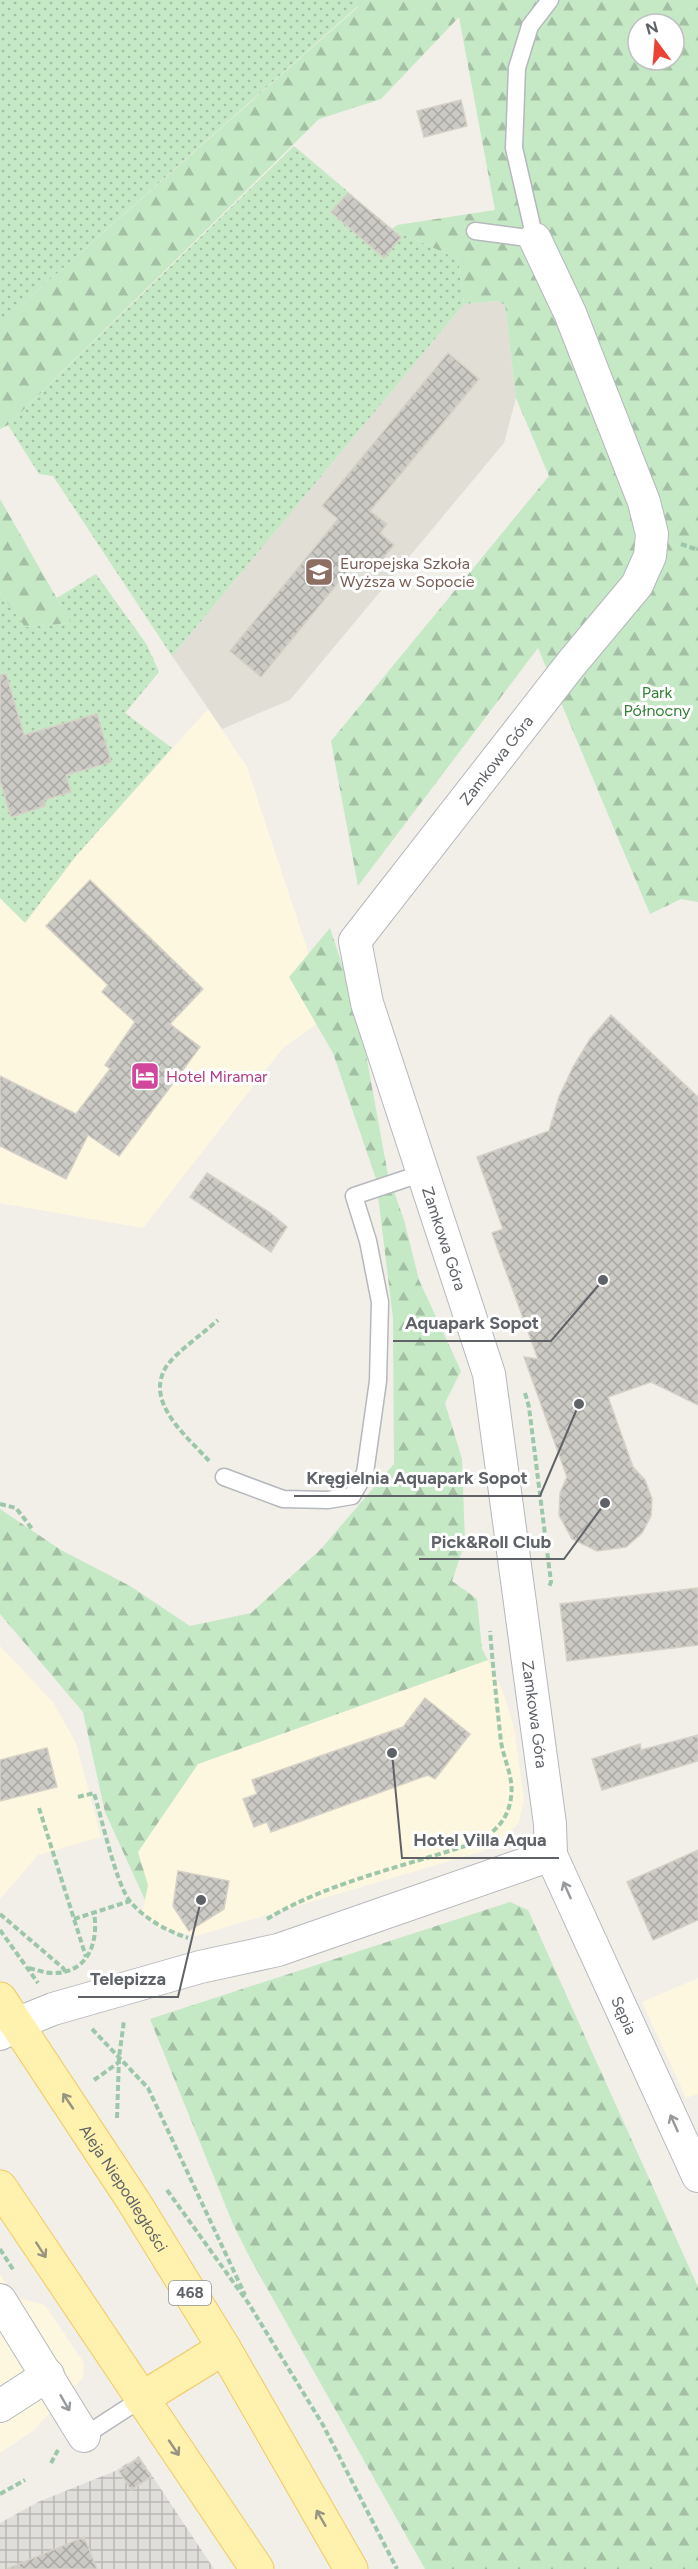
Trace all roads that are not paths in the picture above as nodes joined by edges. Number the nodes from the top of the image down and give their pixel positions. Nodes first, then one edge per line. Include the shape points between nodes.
1 (550, 0) edge
2 (475, 231) dead end
3 (535, 239) junction
4 (423, 1173) junction
5 (224, 1477) road end
6 (551, 1855) junction
7 (5, 2019) edge
8 (698, 2176) edge
9 (0, 2187) edge
10 (0, 2300) edge
11 (224, 2349) junction
12 (48, 2374) junction
13 (141, 2399) junction
14 (0, 2406) edge
15 (84, 2436) joint
16 (257, 2569) edge
17 (351, 2569) edge

1 - 3 lane via 530,26 518,68 514,148
2 - 3 lane
3 - 4 street, Zamkowa Góra via 565,302 644,502 652,534 650,556 637,585 356,941 367,1003
4 - 5 lane via 354,1196 380,1302 378,1381 365,1473 352,1496 283,1499
4 - 6 street, Zamkowa Góra via 489,1374 533,1590
6 - 7 street via 278,1950
8 -> 6 street, Sępia
11 -> 7 main road, Aleja Niepodległości / 468 via 134,2202
9 -> 13 main road
10 - 12 street
11 - 13 main road
17 -> 11 main road, Aleja Niepodległości / 468
12 - 14 street
12 -> 15 street
13 - 15 lane
13 -> 16 main road

